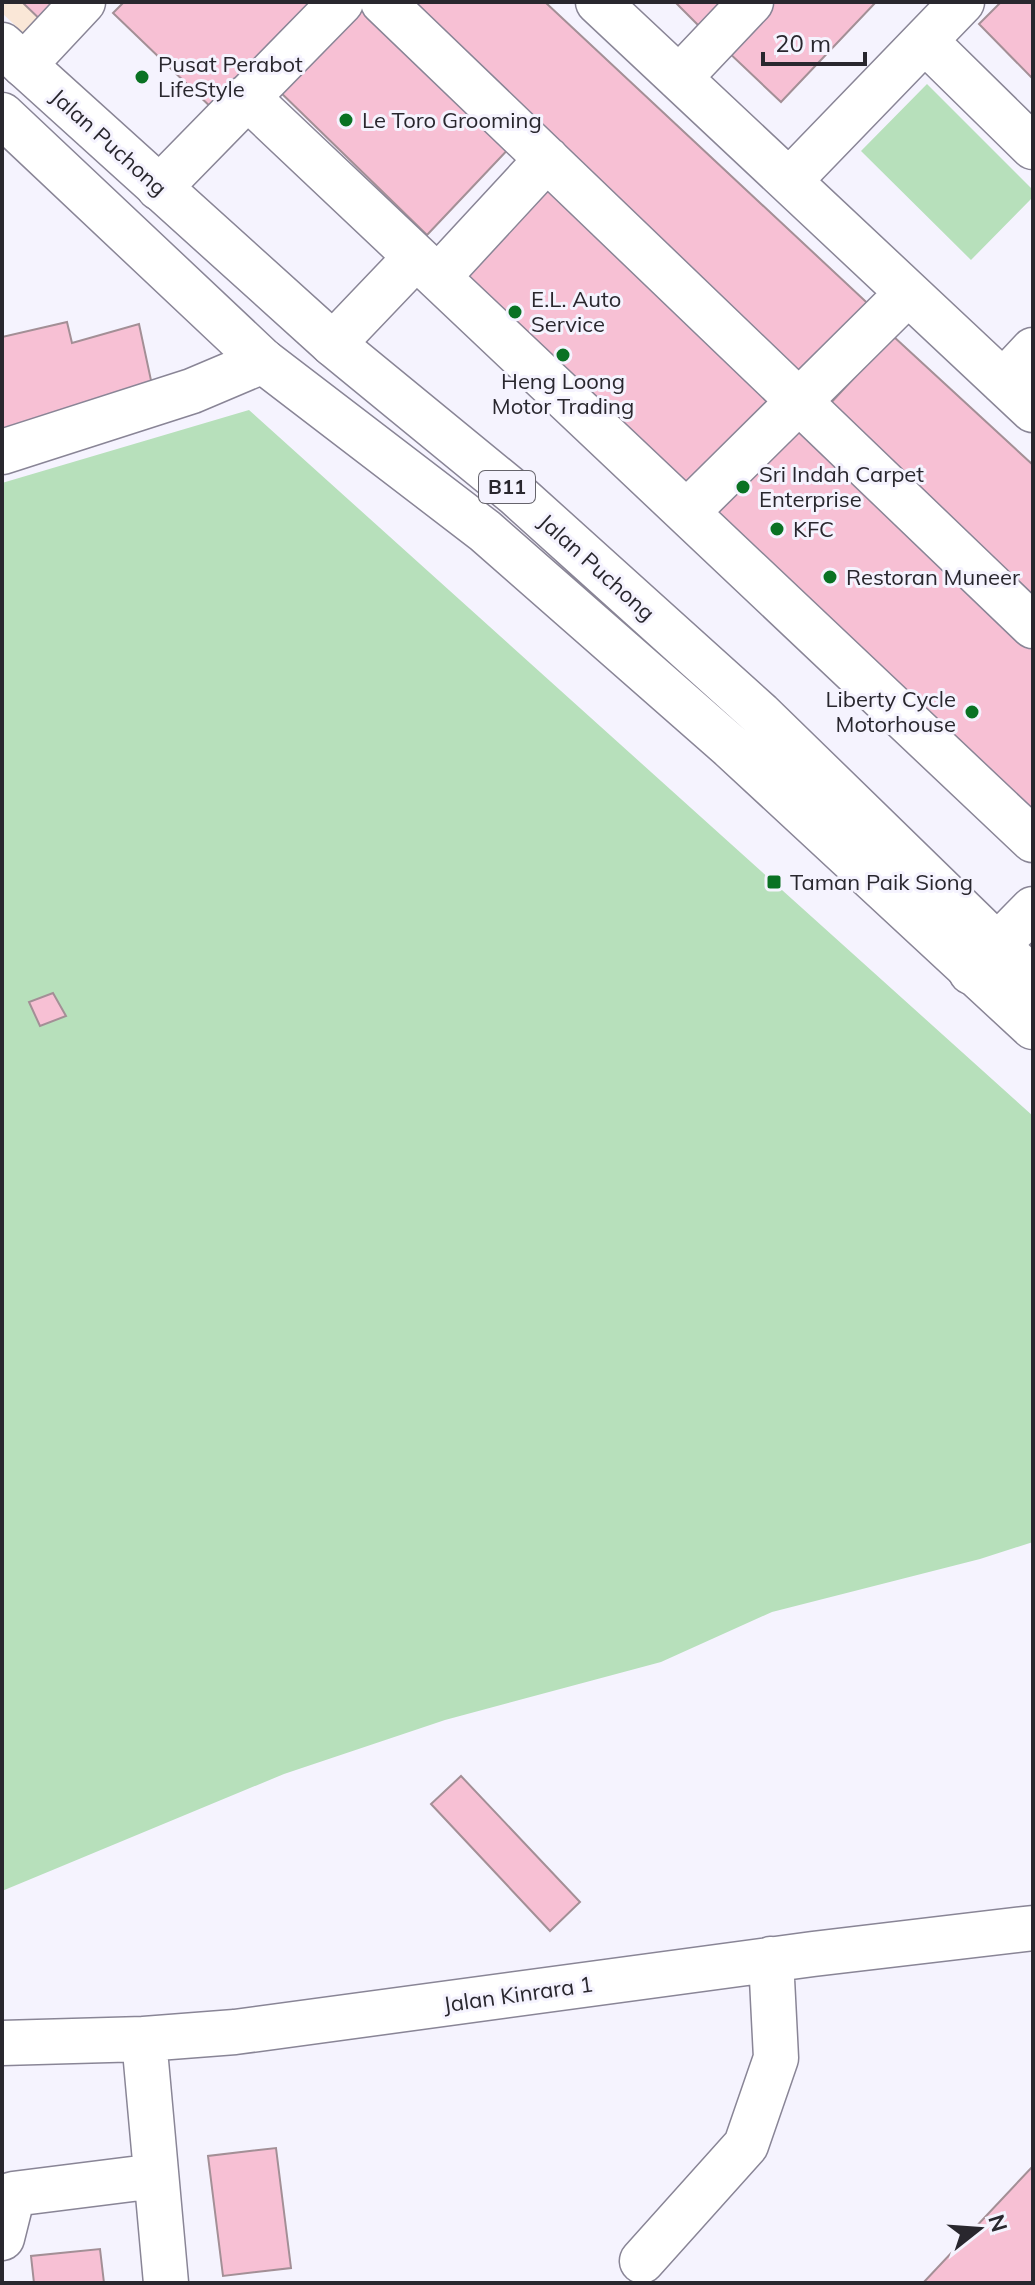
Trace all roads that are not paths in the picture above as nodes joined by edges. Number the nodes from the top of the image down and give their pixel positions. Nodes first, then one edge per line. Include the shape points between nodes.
1 (83, 2) edge
2 (341, 2) edge
3 (383, 2) edge
4 (598, 2) edge
5 (751, 2) edge
6 (962, 2) edge
7 (925, 41) junction
8 (13, 55) edge
9 (679, 78) junction
10 (247, 97) junction
11 (2, 115) edge
12 (1031, 141) edge
13 (547, 159) junction
14 (789, 181) junction
15 (159, 188) junction
16 (427, 267) junction
17 (908, 293) junction
18 (333, 344) junction
19 (1033, 350) edge
20 (263, 361) junction
21 (1018, 396) edge
22 (799, 401) junction
23 (2, 452) edge
24 (688, 511) junction
25 (1033, 626) edge
26 (1033, 840) edge
27 (1033, 909) edge
28 (984, 959) junction
29 (1033, 980) edge
30 (1033, 1027) edge
31 (1033, 1928) edge
32 (771, 1959) junction
33 (144, 2039) junction
34 (2, 2043) edge
35 (156, 2176) junction
36 (2, 2238) edge
37 (642, 2261) dead end
38 (166, 2283) edge

1 - 8 street
2 - 10 street
3 - 13 street
4 - 9 street
5 - 9 street
6 - 7 street
7 - 12 street
7 - 14 street
8 - 15 street, Jalan Puchong / B11
9 - 14 street
10 - 15 street
10 - 16 street
11 - 20 street, Jalan Puchong / B11
13 - 16 street
13 - 22 street
14 - 17 street
15 - 18 street, Jalan Puchong / B11
16 - 18 street
16 - 24 street
17 - 21 street
17 - 22 street
18 - 28 street, Jalan Puchong / B11 via 516,494 748,703
19 - 21 street
20 - 23 street via 192,391
20 - 28 street, Jalan Puchong / B11 via 485,531
22 - 24 street
22 - 25 street
24 - 26 street
27 - 28 street
28 - 29 street, Jalan Puchong / B11
28 - 30 street, Jalan Puchong / B11
31 - 32 street, Jalan Kinrara 1
32 - 33 street, Jalan Kinrara 1 via 235,2032
32 - 37 street via 776,2058 746,2145
33 - 34 street, Jalan Kinrara 1
33 - 35 street
35 - 36 street via 13,2194
35 - 38 street

